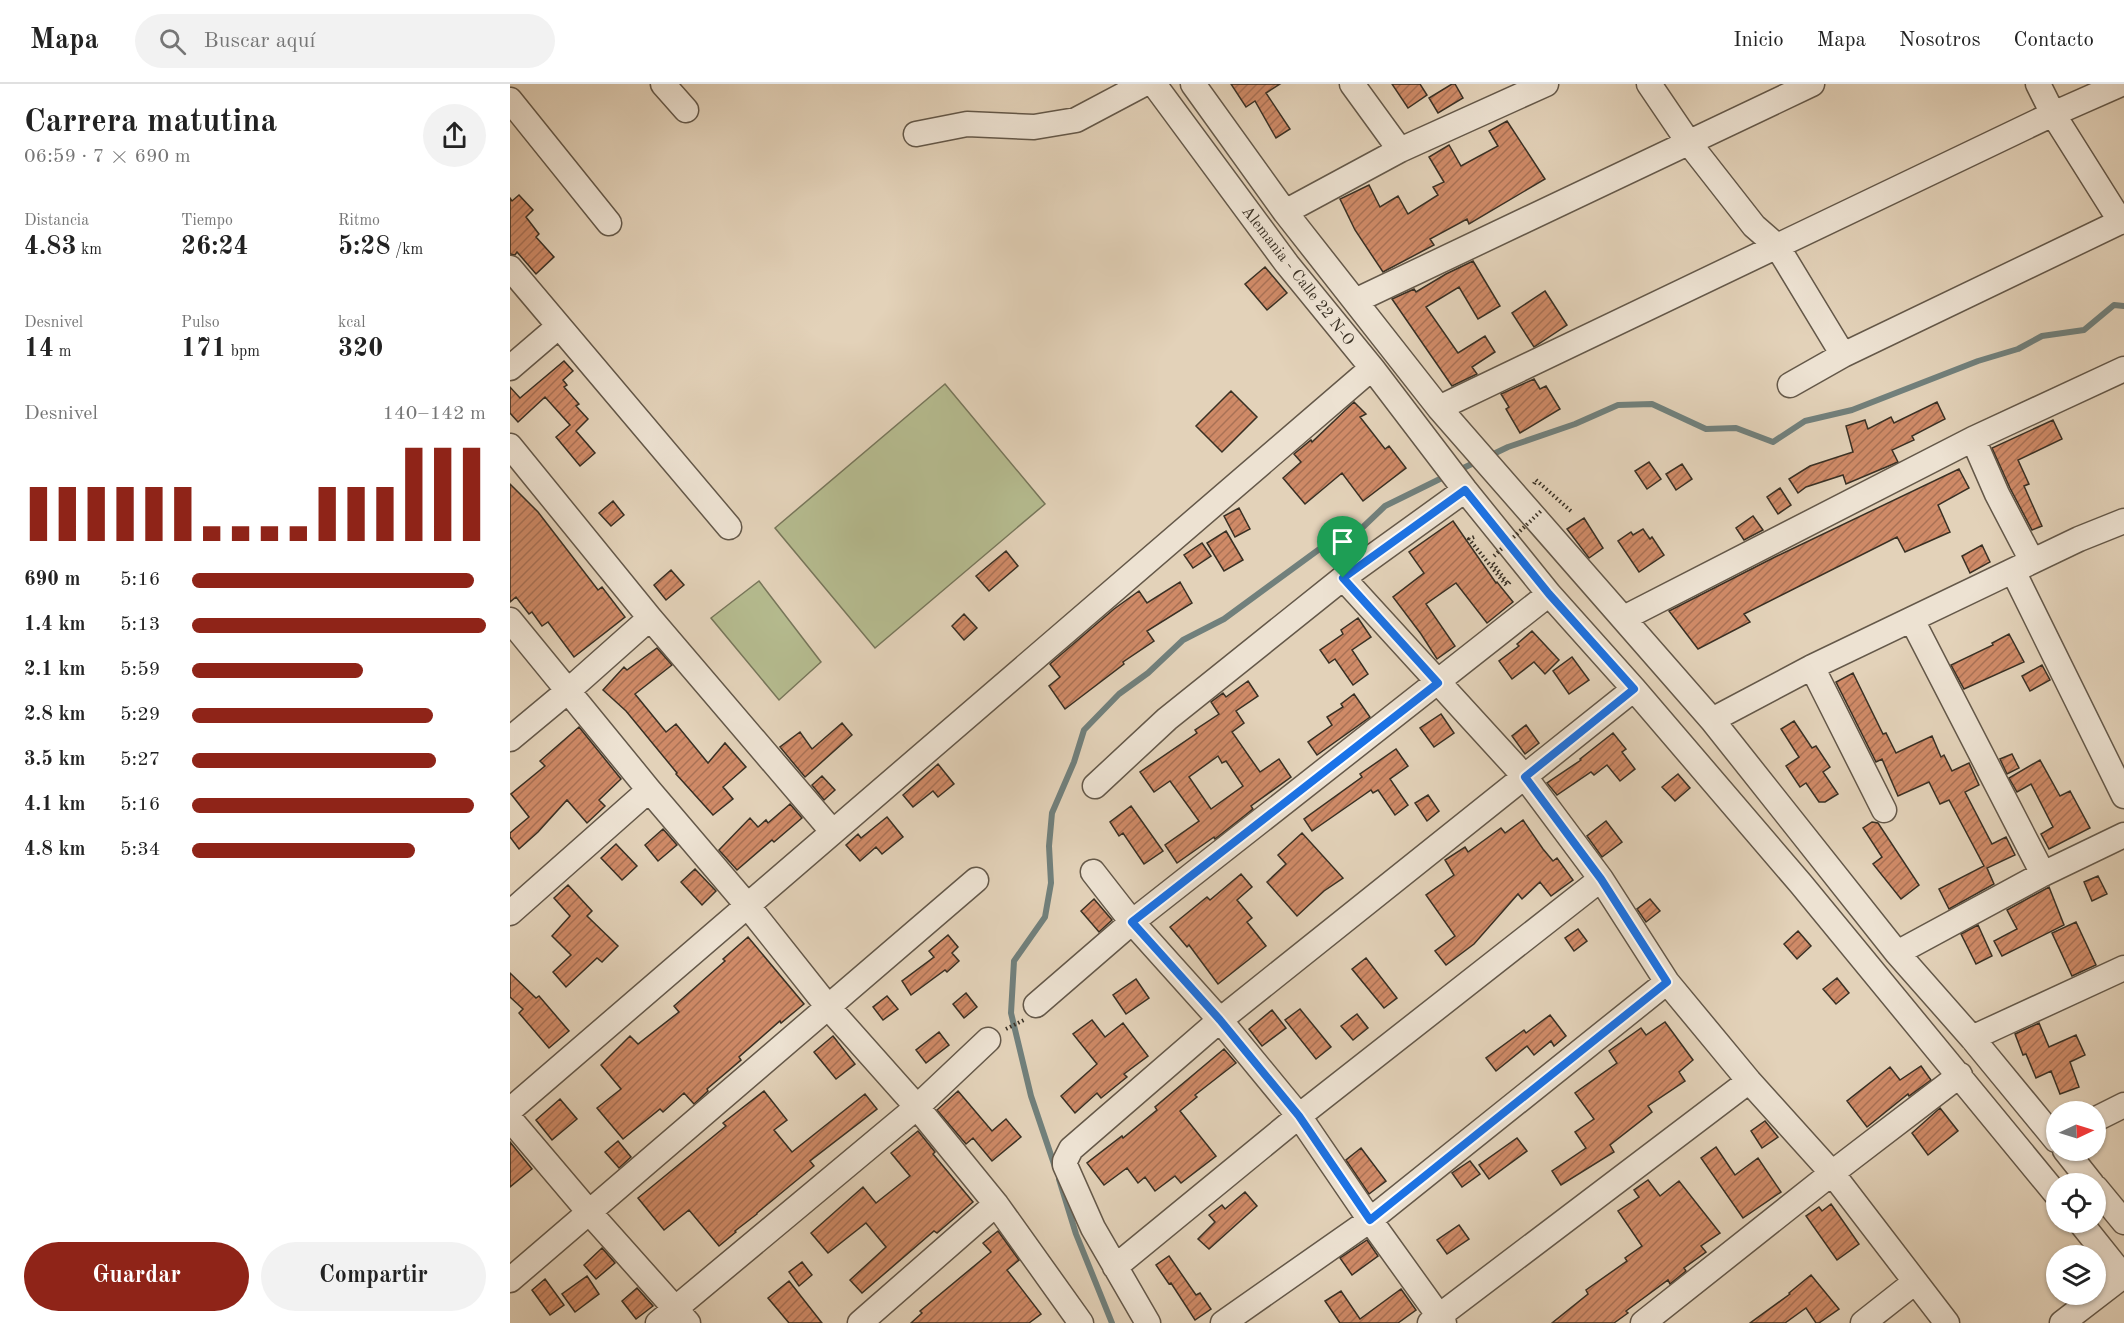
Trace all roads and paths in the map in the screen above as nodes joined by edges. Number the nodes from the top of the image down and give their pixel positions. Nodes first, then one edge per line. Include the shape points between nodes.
1 (663, 84) edge
2 (1144, 84) edge
3 (1154, 84) edge
4 (1193, 84) edge
5 (1352, 84) edge
6 (1546, 84) edge
7 (1649, 84) edge
8 (1812, 84) edge
9 (2038, 84) edge
10 (2121, 84) edge
11 (1503, 93) edge
12 (510, 100) edge
13 (686, 110) dead end
14 (2053, 114) junction
15 (916, 134) dead end
16 (1689, 142) junction
17 (1400, 150) junction
18 (1285, 212) junction
19 (2122, 221) edge
20 (609, 223) dead end
21 (1777, 246) junction
22 (510, 268) edge
23 (1355, 301) junction
24 (559, 326) junction
25 (1843, 355) junction
26 (510, 368) edge
27 (1372, 368) junction
28 (2124, 369) edge
29 (1790, 385) dead end
30 (1439, 408) junction
31 (1973, 439) junction
32 (510, 446) edge
33 (1462, 488) junction
34 (1542, 510) dead end
35 (729, 527) dead end
36 (2122, 529) edge
37 (2023, 566) junction
38 (1343, 578) junction
39 (1506, 585) dead end
40 (1549, 594) junction
41 (650, 618) junction
42 (1624, 618) junction
43 (510, 620) edge
44 (1912, 620) junction
45 (1812, 667) junction
46 (1438, 683) junction
47 (1634, 689) junction
48 (569, 690) junction
49 (1712, 720) junction
50 (510, 739) edge
51 (1525, 777) junction
52 (1095, 786) dead end
53 (649, 790) junction
54 (2124, 796) edge
55 (1884, 810) dead end
56 (832, 831) junction
57 (2124, 835) edge
58 (1093, 872) dead end
59 (2043, 874) junction
60 (1601, 879) junction
61 (976, 880) dead end
62 (747, 904) junction
63 (510, 913) edge
64 (1132, 922) junction
65 (1897, 953) junction
66 (2124, 968) edge
67 (1667, 982) junction
68 (828, 1007) junction
69 (1029, 1013) joint
70 (1220, 1020) junction
71 (993, 1037) joint
72 (1972, 1038) junction
73 (1960, 1075) junction
74 (1749, 1081) junction
75 (2124, 1105) edge
76 (917, 1107) junction
77 (510, 1110) edge
78 (2106, 1114) edge
79 (1299, 1116) junction
80 (510, 1119) edge
81 (2046, 1128) edge
82 (2074, 1161) edge
83 (1832, 1173) junction
84 (2083, 1173) edge
85 (2046, 1182) edge
86 (2106, 1198) edge
87 (996, 1204) junction
88 (589, 1212) junction
89 (2121, 1212) edge
90 (1370, 1220) junction
91 (2089, 1233) edge
92 (1115, 1267) junction
93 (2124, 1276) edge
94 (510, 1280) edge
95 (1915, 1282) junction
96 (674, 1318) edge
97 (1074, 1320) edge
98 (1438, 1321) edge
99 (860, 1323) edge
100 (1148, 1323) edge
101 (1223, 1323) edge
102 (1643, 1323) edge
103 (1863, 1323) edge
104 (1947, 1323) edge
105 (2062, 1323) edge

1 - 13 street
2 - 15 street via 1076,120 1034,127 967,124
3 - 27 street, Alemania - Calle 22 N-O via 1287,264
4 - 18 street, Alemania - Calle 22 N-O
5 - 17 street
6 - 11 street
7 - 16 street
8 - 16 street
9 - 14 street
10 - 14 street
11 - 17 street
12 - 20 street
14 - 19 street
14 - 21 street
16 - 21 street via 1754,226
16 - 23 street
17 - 18 street
18 - 23 street, Alemania - Calle 22 N-O
19 - 25 street
21 - 25 street
21 - 30 street
22 - 24 street
23 - 30 street, Alemania - Calle 22 N-O
24 - 26 street
24 - 35 street
25 - 29 street
27 - 33 street, Alemania - Calle 22 N-O
27 - 56 street
28 - 31 street
30 - 42 street, Alemania - Calle 22 N-O
31 - 37 street
31 - 42 street
32 - 41 street
33 - 38 street
33 - 40 street, Alemania - Calle 22 N-O
34 - 39 path, bridge via 1494,556 1512,580 1508,584 1474,536 1469,539
36 - 37 street via 2079,539
37 - 44 street
37 - 54 street
38 - 46 street
38 - 52 street via 1167,719
40 - 46 street
40 - 47 street, Alemania - Calle 22 N-O
41 - 48 street
41 - 56 street
42 - 49 street, Alemania - Calle 22 N-O
43 - 48 street
44 - 45 street
44 - 59 street
45 - 49 street
45 - 55 street
46 - 51 street
46 - 64 street
47 - 51 street
47 - 73 street, Alemania - Calle 22 N-O
48 - 50 street
48 - 53 street
49 - 65 street, Alemania - Calle 22 N-O
51 - 60 street
51 - 70 street
53 - 62 street
53 - 63 street
56 - 62 street
57 - 59 street
58 - 64 street
59 - 65 street
60 - 67 street
60 - 79 street
61 - 68 street
62 - 68 street
62 - 77 street
64 - 69 street
64 - 70 street
65 - 72 street, Alemania - Calle 22 N-O
66 - 72 street
67 - 74 street
67 - 90 street
68 - 76 street
68 - 88 street
69 - 71 path
70 - 79 street
70 - 92 street via 1067,1155 1065,1165 1074,1186
71 - 76 street
72 - 81 street, Alemania - Calle 22 N-O
73 - 83 street
73 - 85 street, Alemania - Calle 22 N-O
74 - 83 street
74 - 98 street
75 - 78 street
76 - 87 street
76 - 96 street
79 - 90 street
79 - 92 street
80 - 88 street
82 - 84 street
83 - 95 street
83 - 102 street
86 - 89 street
87 - 97 street
87 - 99 street
88 - 94 street
88 - 96 street
90 - 98 street
90 - 101 street
91 - 93 street
92 - 100 street
93 - 105 street
95 - 103 street
95 - 104 street

